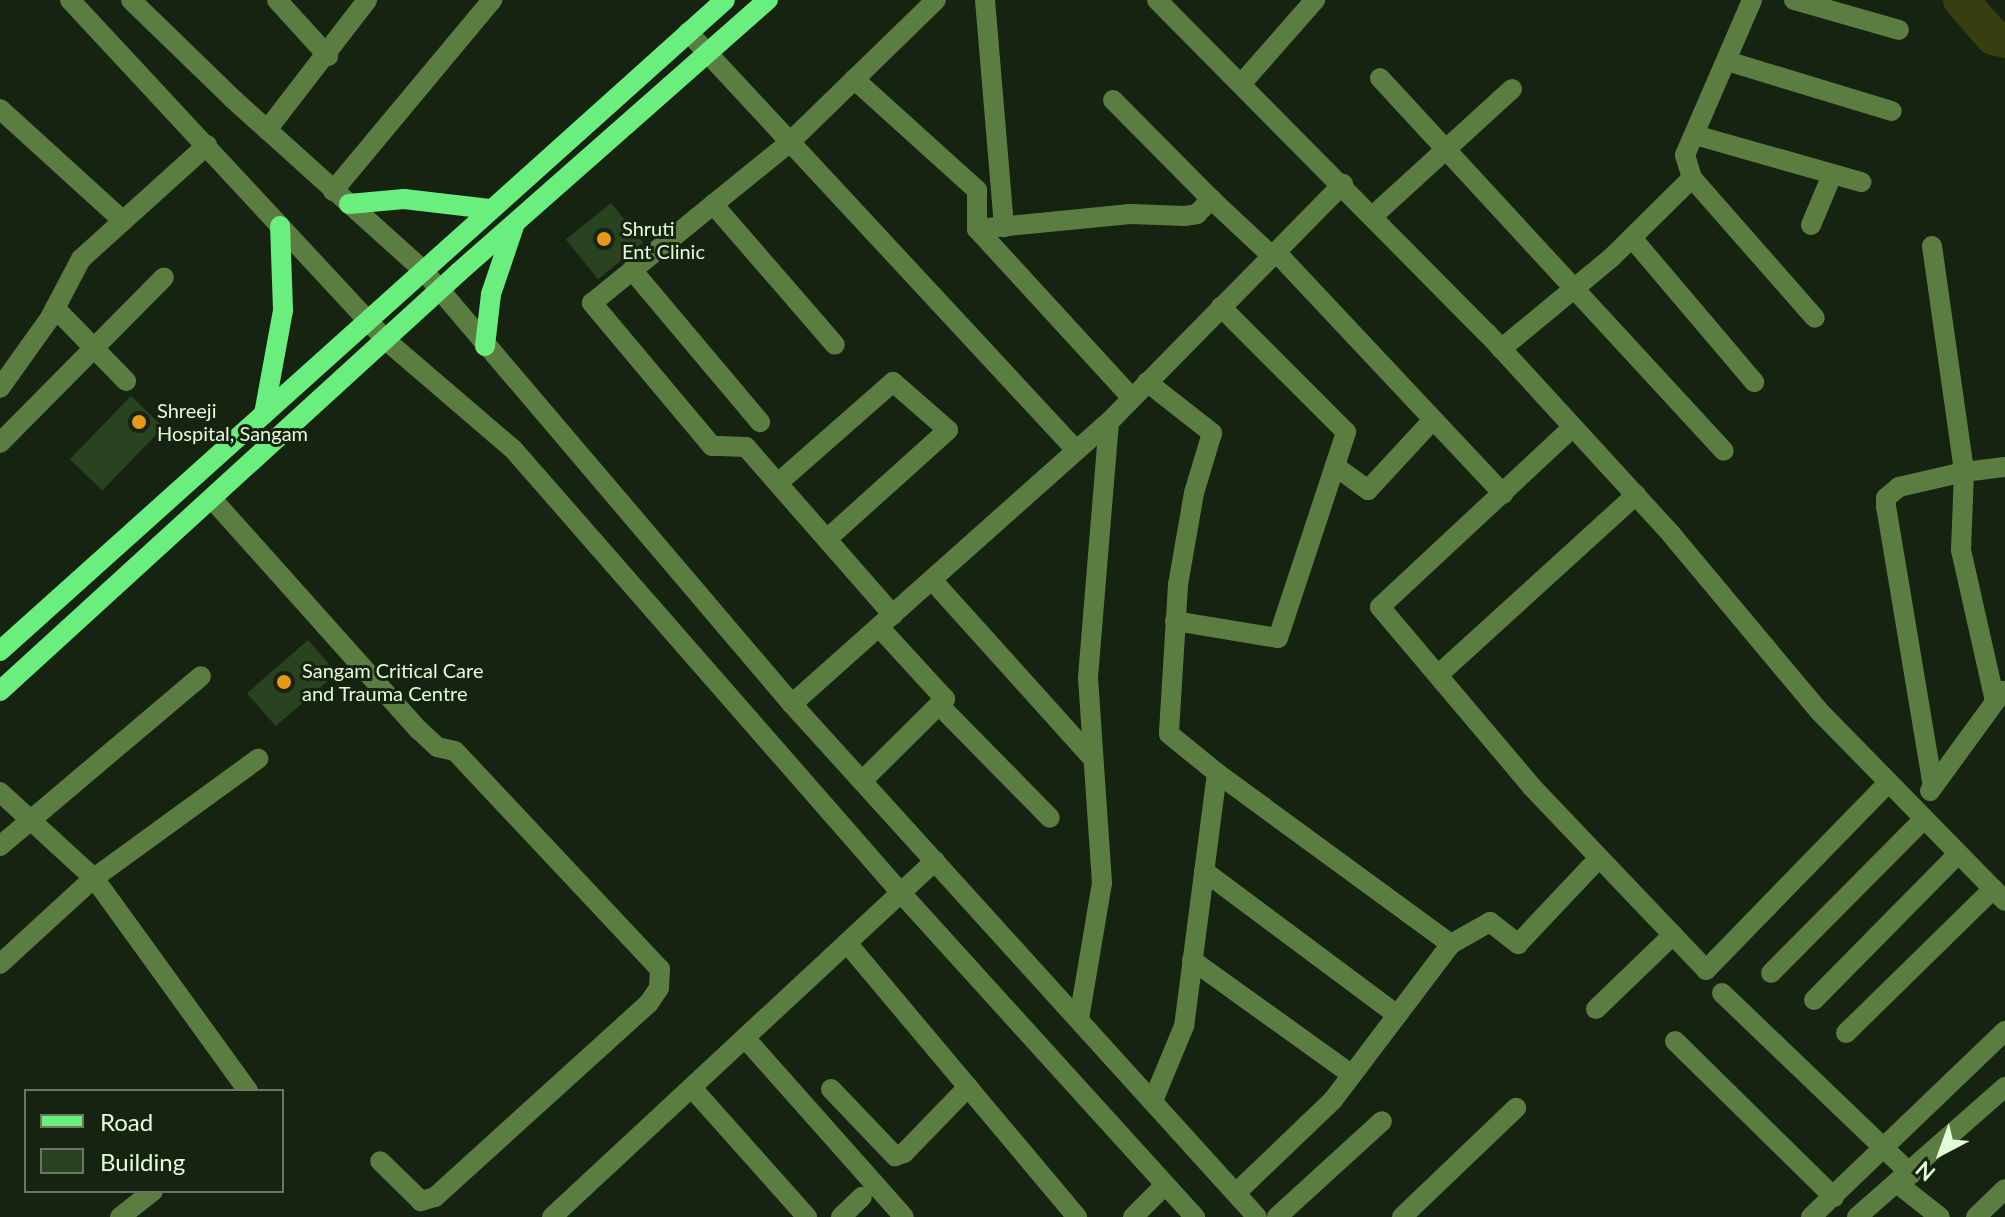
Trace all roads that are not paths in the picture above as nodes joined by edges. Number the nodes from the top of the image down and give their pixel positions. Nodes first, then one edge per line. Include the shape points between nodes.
1 (70, 0) edge
2 (131, 0) edge
3 (277, 0) edge
4 (367, 0) edge
5 (492, 0) edge
6 (725, 0) edge
7 (768, 0) edge
8 (936, 0) edge
9 (985, 0) edge
10 (1157, 0) edge
11 (1315, 0) edge
12 (1752, 0) edge
13 (1794, 0) edge
14 (1899, 30) dead end
15 (688, 32) junction
16 (708, 54) junction
17 (328, 56) junction
18 (1727, 61) junction
19 (1380, 78) dead end
20 (854, 79) junction
21 (1242, 83) junction
22 (1512, 89) dead end
23 (1113, 100) dead end
24 (0, 109) edge
25 (1892, 111) dead end
26 (267, 130) junction
27 (1695, 135) junction
28 (791, 141) junction
29 (207, 145) junction
30 (1448, 152) junction
31 (1832, 175) junction
32 (1692, 178) junction
33 (1861, 182) dead end
34 (1343, 184) junction
35 (341, 197) junction
36 (1211, 199) junction
37 (713, 204) junction
38 (489, 209) junction
39 (1374, 215) junction
40 (123, 221) junction
41 (1811, 225) dead end
42 (280, 226) junction
43 (514, 226) junction
44 (1004, 227) junction
45 (977, 229) junction
46 (1632, 238) junction
47 (1932, 246) dead end
48 (1274, 254) junction
49 (422, 269) junction
50 (632, 270) junction
51 (164, 277) dead end
52 (441, 291) junction
53 (1572, 291) junction
54 (1221, 307) junction
55 (55, 308) junction
56 (1815, 318) dead end
57 (367, 320) junction
58 (388, 342) junction
59 (835, 345) dead end
60 (485, 346) junction
61 (94, 348) junction
62 (1501, 349) junction
63 (126, 381) dead end
64 (1147, 382) junction
65 (1754, 382) dead end
66 (0, 388) edge
67 (1132, 398) junction
68 (264, 414) junction
69 (1432, 421) junction
70 (760, 422) dead end
71 (1109, 422) junction
72 (1573, 427) junction
73 (0, 443) edge
74 (1076, 450) junction
75 (1724, 451) dead end
76 (1335, 466) junction
77 (2005, 467) edge
78 (1964, 472) junction
79 (778, 483) junction
80 (1503, 494) junction
81 (1636, 495) junction
82 (213, 500) junction
83 (827, 539) junction
84 (932, 580) junction
85 (886, 621) junction
86 (1175, 621) junction
87 (0, 651) edge
88 (1438, 675) junction
89 (201, 676) dead end
90 (0, 691) edge
91 (2000, 695) edge
92 (792, 704) junction
93 (939, 705) junction
94 (258, 759) dead end
95 (1093, 759) junction
96 (1217, 773) junction
97 (862, 781) junction
98 (1889, 782) junction
99 (1933, 786) junction
100 (0, 792) edge
101 (1920, 815) junction
102 (1050, 818) dead end
103 (31, 820) junction
104 (0, 846) edge
105 (1958, 854) junction
106 (1599, 858) junction
107 (935, 861) junction
108 (1204, 871) junction
109 (94, 878) junction
110 (901, 893) junction
111 (1999, 895) edge
112 (1673, 935) junction
113 (847, 943) junction
114 (1451, 944) junction
115 (1192, 960) junction
116 (0, 964) edge
117 (1771, 973) dead end
118 (1722, 993) dead end
119 (1814, 1000) dead end
120 (1596, 1009) dead end
121 (1397, 1015) junction
122 (1079, 1019) junction
123 (2005, 1031) edge
124 (1846, 1033) dead end
125 (745, 1038) junction
126 (1675, 1041) dead end
127 (1352, 1075) junction
128 (968, 1087) junction
129 (2005, 1087) edge
130 (692, 1088) junction
131 (247, 1089) edge
132 (831, 1089) dead end
133 (1153, 1101) junction
134 (1516, 1108) dead end
135 (1382, 1121) dead end
136 (1886, 1150) junction
137 (380, 1161) dead end
138 (1904, 1179) junction
139 (1165, 1185) junction
140 (2005, 1189) edge
141 (1237, 1192) junction
142 (150, 1193) edge
143 (862, 1197) dead end
144 (1834, 1197) junction
145 (120, 1217) edge
146 (552, 1217) edge
147 (807, 1217) edge
148 (841, 1217) edge
149 (904, 1217) edge
150 (1077, 1217) edge
151 (1133, 1217) edge
152 (1195, 1217) edge
153 (1257, 1217) edge
154 (1277, 1217) edge
155 (1402, 1217) edge
156 (1811, 1217) edge
157 (1857, 1217) edge
158 (1940, 1217) edge
159 (1976, 1217) edge

1 - 29 street
2 - 26 street
3 - 17 street
4 - 17 street
5 - 35 street
6 - 15 main road
7 - 16 main road
8 - 20 street
9 - 44 street
10 - 21 street
11 - 21 street
12 - 18 street
13 - 14 street
15 - 16 street
15 - 38 main road
16 - 28 street
16 - 43 main road
17 - 26 street
18 - 25 street
18 - 27 street
19 - 30 street
20 - 28 street
20 - 45 street via 977,190
21 - 34 street
22 - 30 street
23 - 36 street
24 - 40 street
26 - 35 street
27 - 31 street
27 - 32 street via 1685,155
28 - 37 street
28 - 74 street
29 - 40 street
29 - 42 street
30 - 39 street
30 - 53 street
31 - 33 street
31 - 41 street
32 - 46 street
32 - 56 street
34 - 39 street
34 - 48 street
35 - 38 main road
35 - 49 street
36 - 44 street via 1197,214 1185,216 1130,214
36 - 48 street
37 - 50 street
37 - 59 street
38 - 49 main road
39 - 62 street
40 - 55 street via 81,259
42 - 57 street
42 - 68 main road via 283,310
43 - 52 main road
43 - 60 main road via 491,294
44 - 45 street
45 - 67 street
46 - 53 street
46 - 65 street
47 - 78 street
48 - 54 street
48 - 69 street
49 - 52 street
49 - 57 main road
50 - 70 street
50 - 79 street via 592,303 712,446 746,447
51 - 61 street
52 - 58 main road
52 - 60 street
53 - 62 street
53 - 75 street
54 - 64 street
54 - 76 street via 1346,432
55 - 61 street
55 - 66 street
57 - 58 street
57 - 68 main road
58 - 82 main road
58 - 110 street via 513,449
60 - 92 street
61 - 63 street
61 - 73 street
62 - 72 street
64 - 67 street
64 - 86 street via 1212,433 1194,493
67 - 71 street
68 - 87 main road
69 - 76 street via 1368,490
69 - 80 street
71 - 74 street
71 - 95 street via 1088,677
72 - 80 street
72 - 81 street
74 - 84 street
76 - 86 street via 1278,638
77 - 78 street
78 - 91 street via 1961,550
78 - 99 street via 1899,487 1886,498
79 - 83 street
79 - 83 street via 893,382 948,430
80 - 88 street via 1380,607
81 - 88 street
81 - 98 street via 1818,710
82 - 90 main road
82 - 137 street via 419,730 437,747 455,751 660,969 659,988 649,1003 435,1197 421,1201
83 - 85 street
84 - 85 street
84 - 95 street
85 - 92 street
85 - 93 street via 945,699
86 - 96 street via 1169,734
88 - 106 street
89 - 103 street
91 - 99 street
92 - 97 street
93 - 97 street
93 - 102 street
94 - 109 street
95 - 122 street via 1102,883
96 - 108 street
96 - 114 street
97 - 107 street
98 - 101 street
98 - 112 street via 1706,970
99 - 101 street
100 - 103 street
101 - 105 street
101 - 117 street
103 - 104 street
103 - 109 street
105 - 111 street
105 - 119 street
106 - 112 street
106 - 114 street via 1518,944 1490,922
107 - 110 street
107 - 122 street
108 - 115 street
108 - 121 street
109 - 116 street
109 - 131 street
110 - 113 street
110 - 139 street
111 - 124 street
112 - 120 street
113 - 125 street
113 - 128 street
114 - 121 street
115 - 127 street
115 - 133 street via 1184,1026
118 - 136 street
121 - 127 street
122 - 133 street
123 - 136 street
125 - 130 street
125 - 149 street
126 - 144 street
127 - 141 street
128 - 132 street via 904,1153 895,1156
128 - 150 street
129 - 138 street
130 - 146 street
130 - 147 street
133 - 141 street
134 - 155 street
135 - 154 street
136 - 138 street
136 - 144 street
138 - 157 street
138 - 158 street
139 - 151 street
139 - 152 street
140 - 159 street
141 - 153 street
142 - 145 street
143 - 148 street
144 - 156 street

